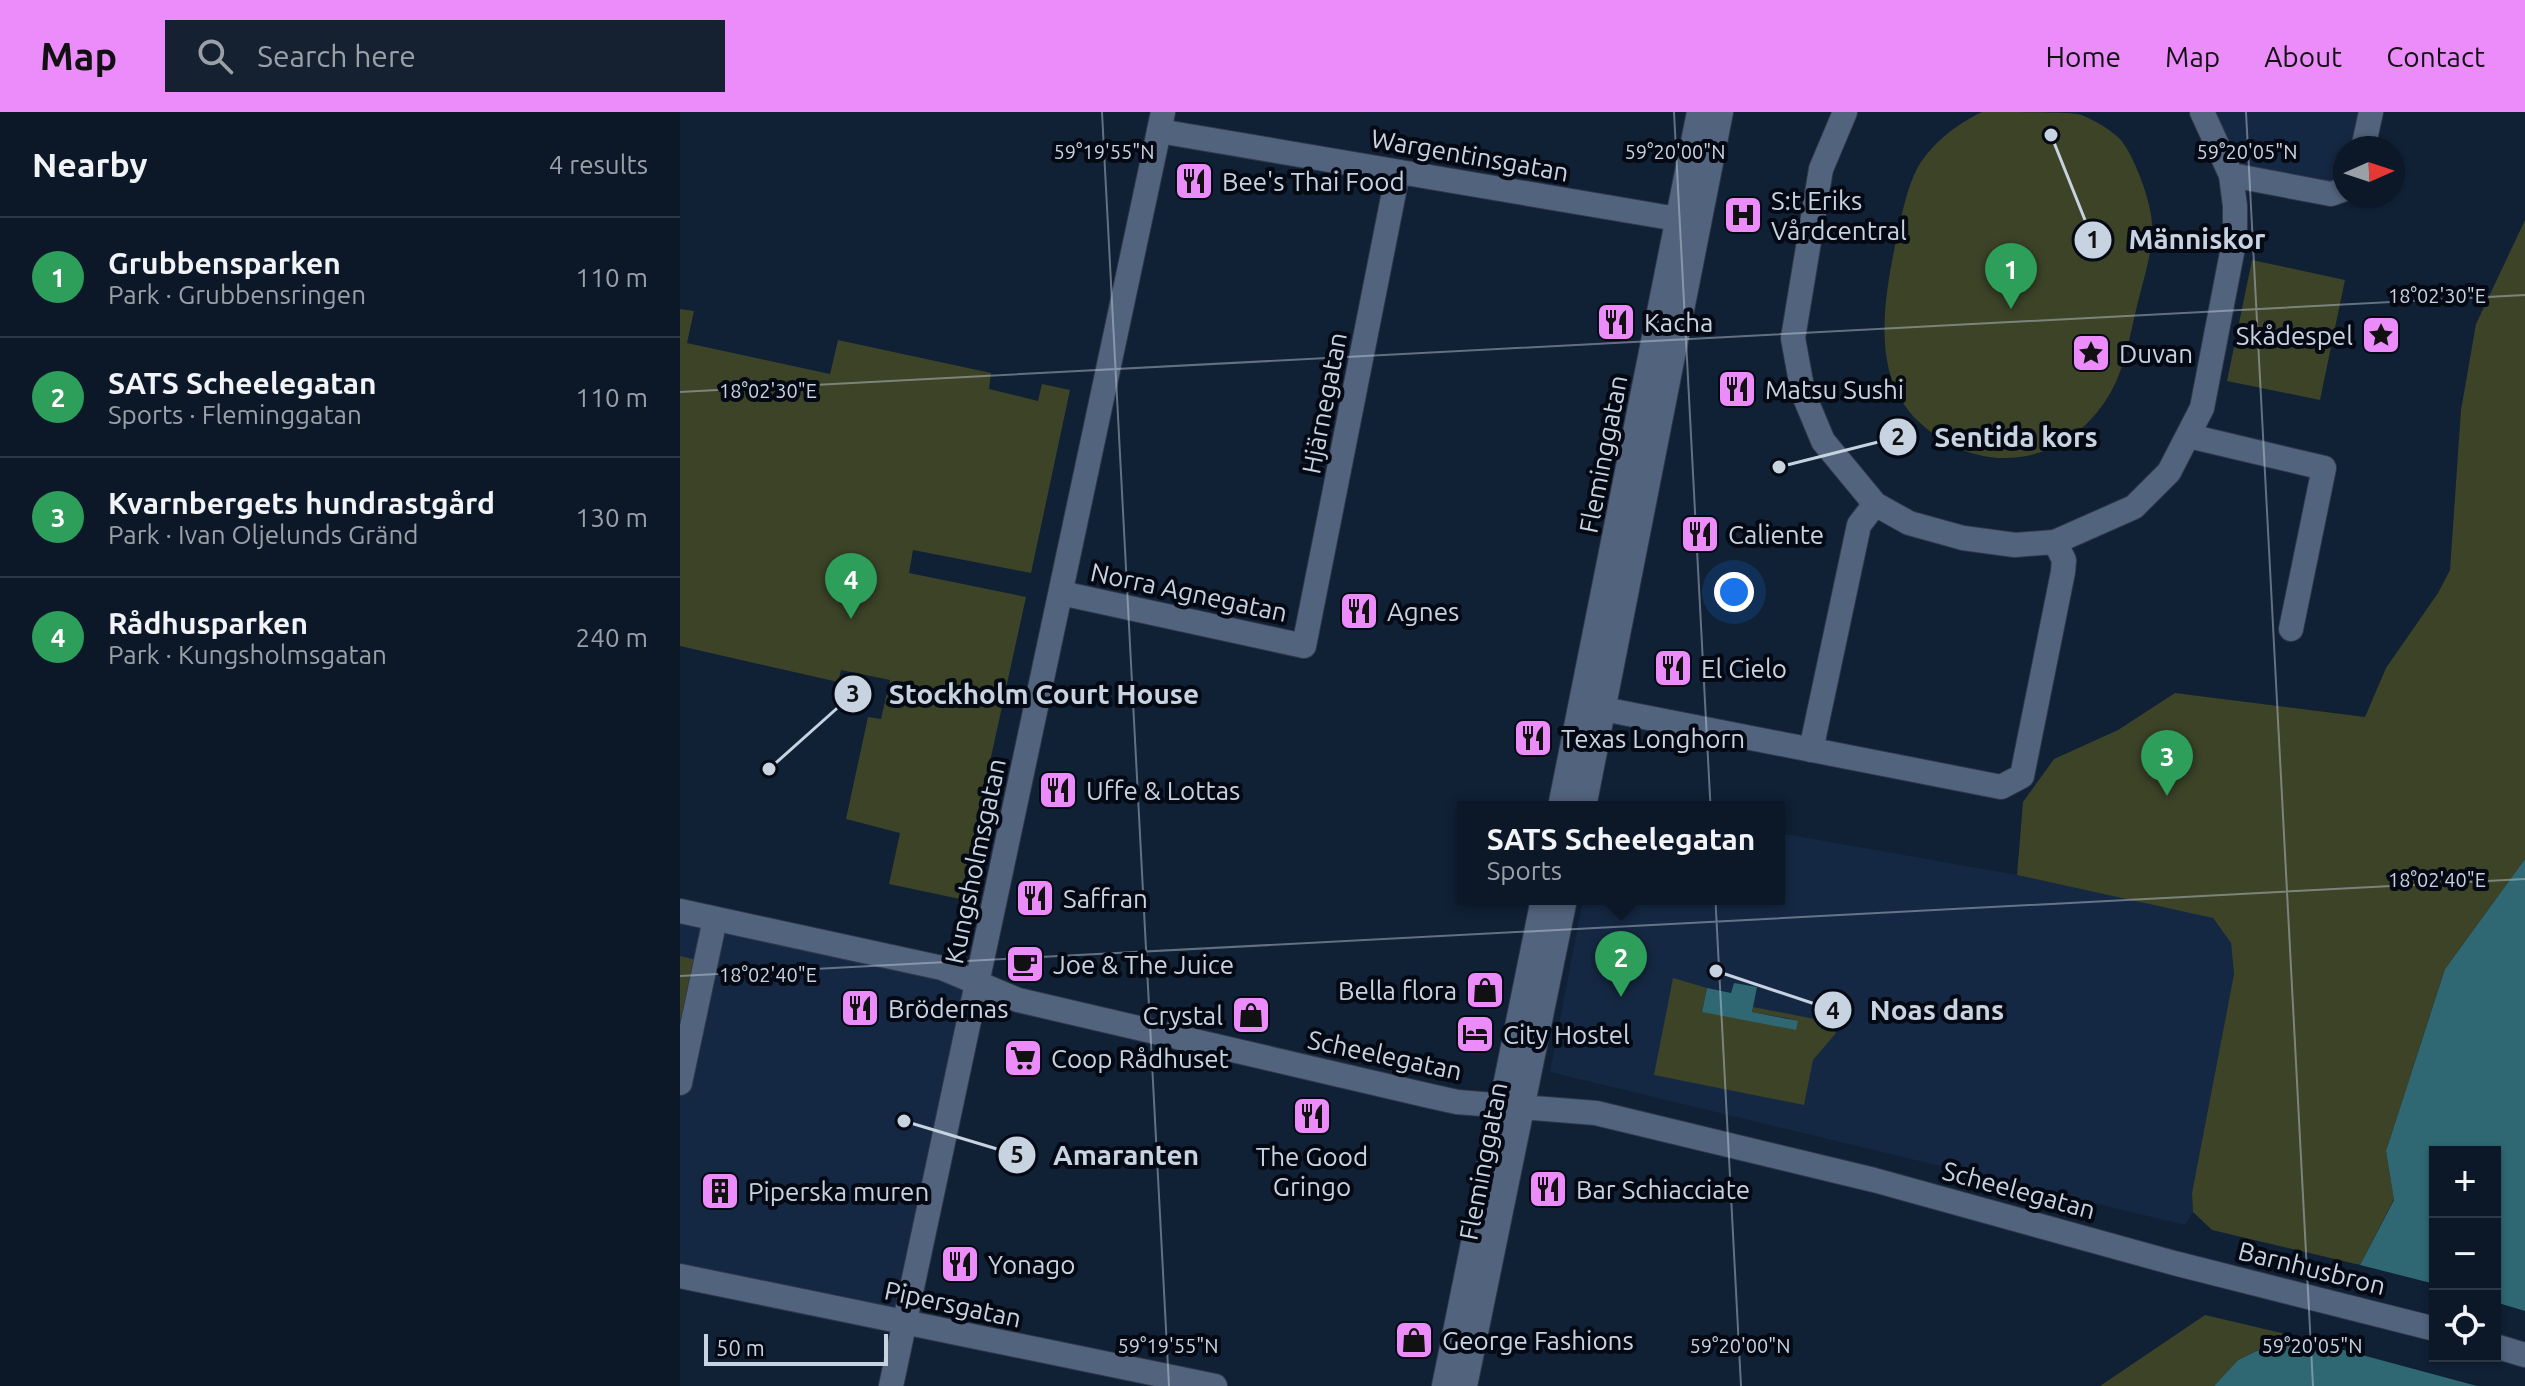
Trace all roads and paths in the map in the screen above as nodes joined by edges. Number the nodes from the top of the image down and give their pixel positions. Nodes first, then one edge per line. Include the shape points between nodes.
1 (1699, 112) edge
2 (1721, 112) edge
3 (1845, 112) edge
4 (2202, 112) edge
5 (2371, 112) edge
6 (1161, 122) edge
7 (2366, 136) edge
8 (1398, 172) junction
9 (2231, 175) junction
10 (2333, 193) edge
11 (1677, 219) junction
12 (2189, 436) junction
13 (1875, 504) junction
14 (2055, 542) junction
15 (1061, 593) junction
16 (2291, 629) dead end
17 (1304, 646) joint
18 (1592, 707) junction
19 (1811, 750) junction
20 (1562, 801) edge
21 (1584, 801) edge
22 (1542, 905) edge
23 (1563, 905) edge
24 (680, 911) edge
25 (715, 919) junction
26 (978, 983) junction
27 (680, 1083) edge
28 (1513, 1104) junction
29 (2174, 1263) joint
30 (680, 1276) edge
31 (905, 1323) junction
32 (2429, 1327) edge
33 (2501, 1348) edge
34 (2525, 1355) edge
35 (891, 1386) edge
36 (1215, 1386) edge
37 (1444, 1386) edge
38 (1465, 1386) edge

1 - 11 street, Fleminggatan
2 - 18 street, Fleminggatan
3 - 13 street via 1821,169 1793,338 1803,393 1823,441
4 - 9 street
5 - 7 street
6 - 8 street, Wargentinsgatan
6 - 15 street, Kungsholmsgatan
8 - 11 street, Wargentinsgatan
8 - 17 street, Hjärnegatan
9 - 10 street
9 - 12 street via 2235,237 2202,408
11 - 18 street, Fleminggatan
12 - 14 street via 2169,472 2134,507
12 - 16 street via 2324,468
13 - 14 street via 1909,523 1963,538 2015,545
13 - 19 street via 1859,525
14 - 19 street via 2064,560 2063,572 2022,776 2001,787
15 - 17 street, Norra Agnegatan
15 - 26 street, Kungsholmsgatan
18 - 19 street
18 - 20 street, Fleminggatan
18 - 21 street, Fleminggatan
22 - 28 street, Fleminggatan
23 - 28 street, Fleminggatan
24 - 25 street, Scheelegatan
25 - 26 street, Scheelegatan via 942,968
25 - 27 street
26 - 28 street, Scheelegatan via 1018,1000 1430,1096
26 - 31 street, Kungsholmsgatan
28 - 29 street, Scheelegatan via 1596,1113 1859,1176
28 - 37 street, Fleminggatan
28 - 38 street, Fleminggatan
29 - 32 street, Barnhusbron
30 - 31 street, Pipersgatan
31 - 35 street, Kungsholmsgatan
31 - 36 street, Pipersgatan
33 - 34 street

